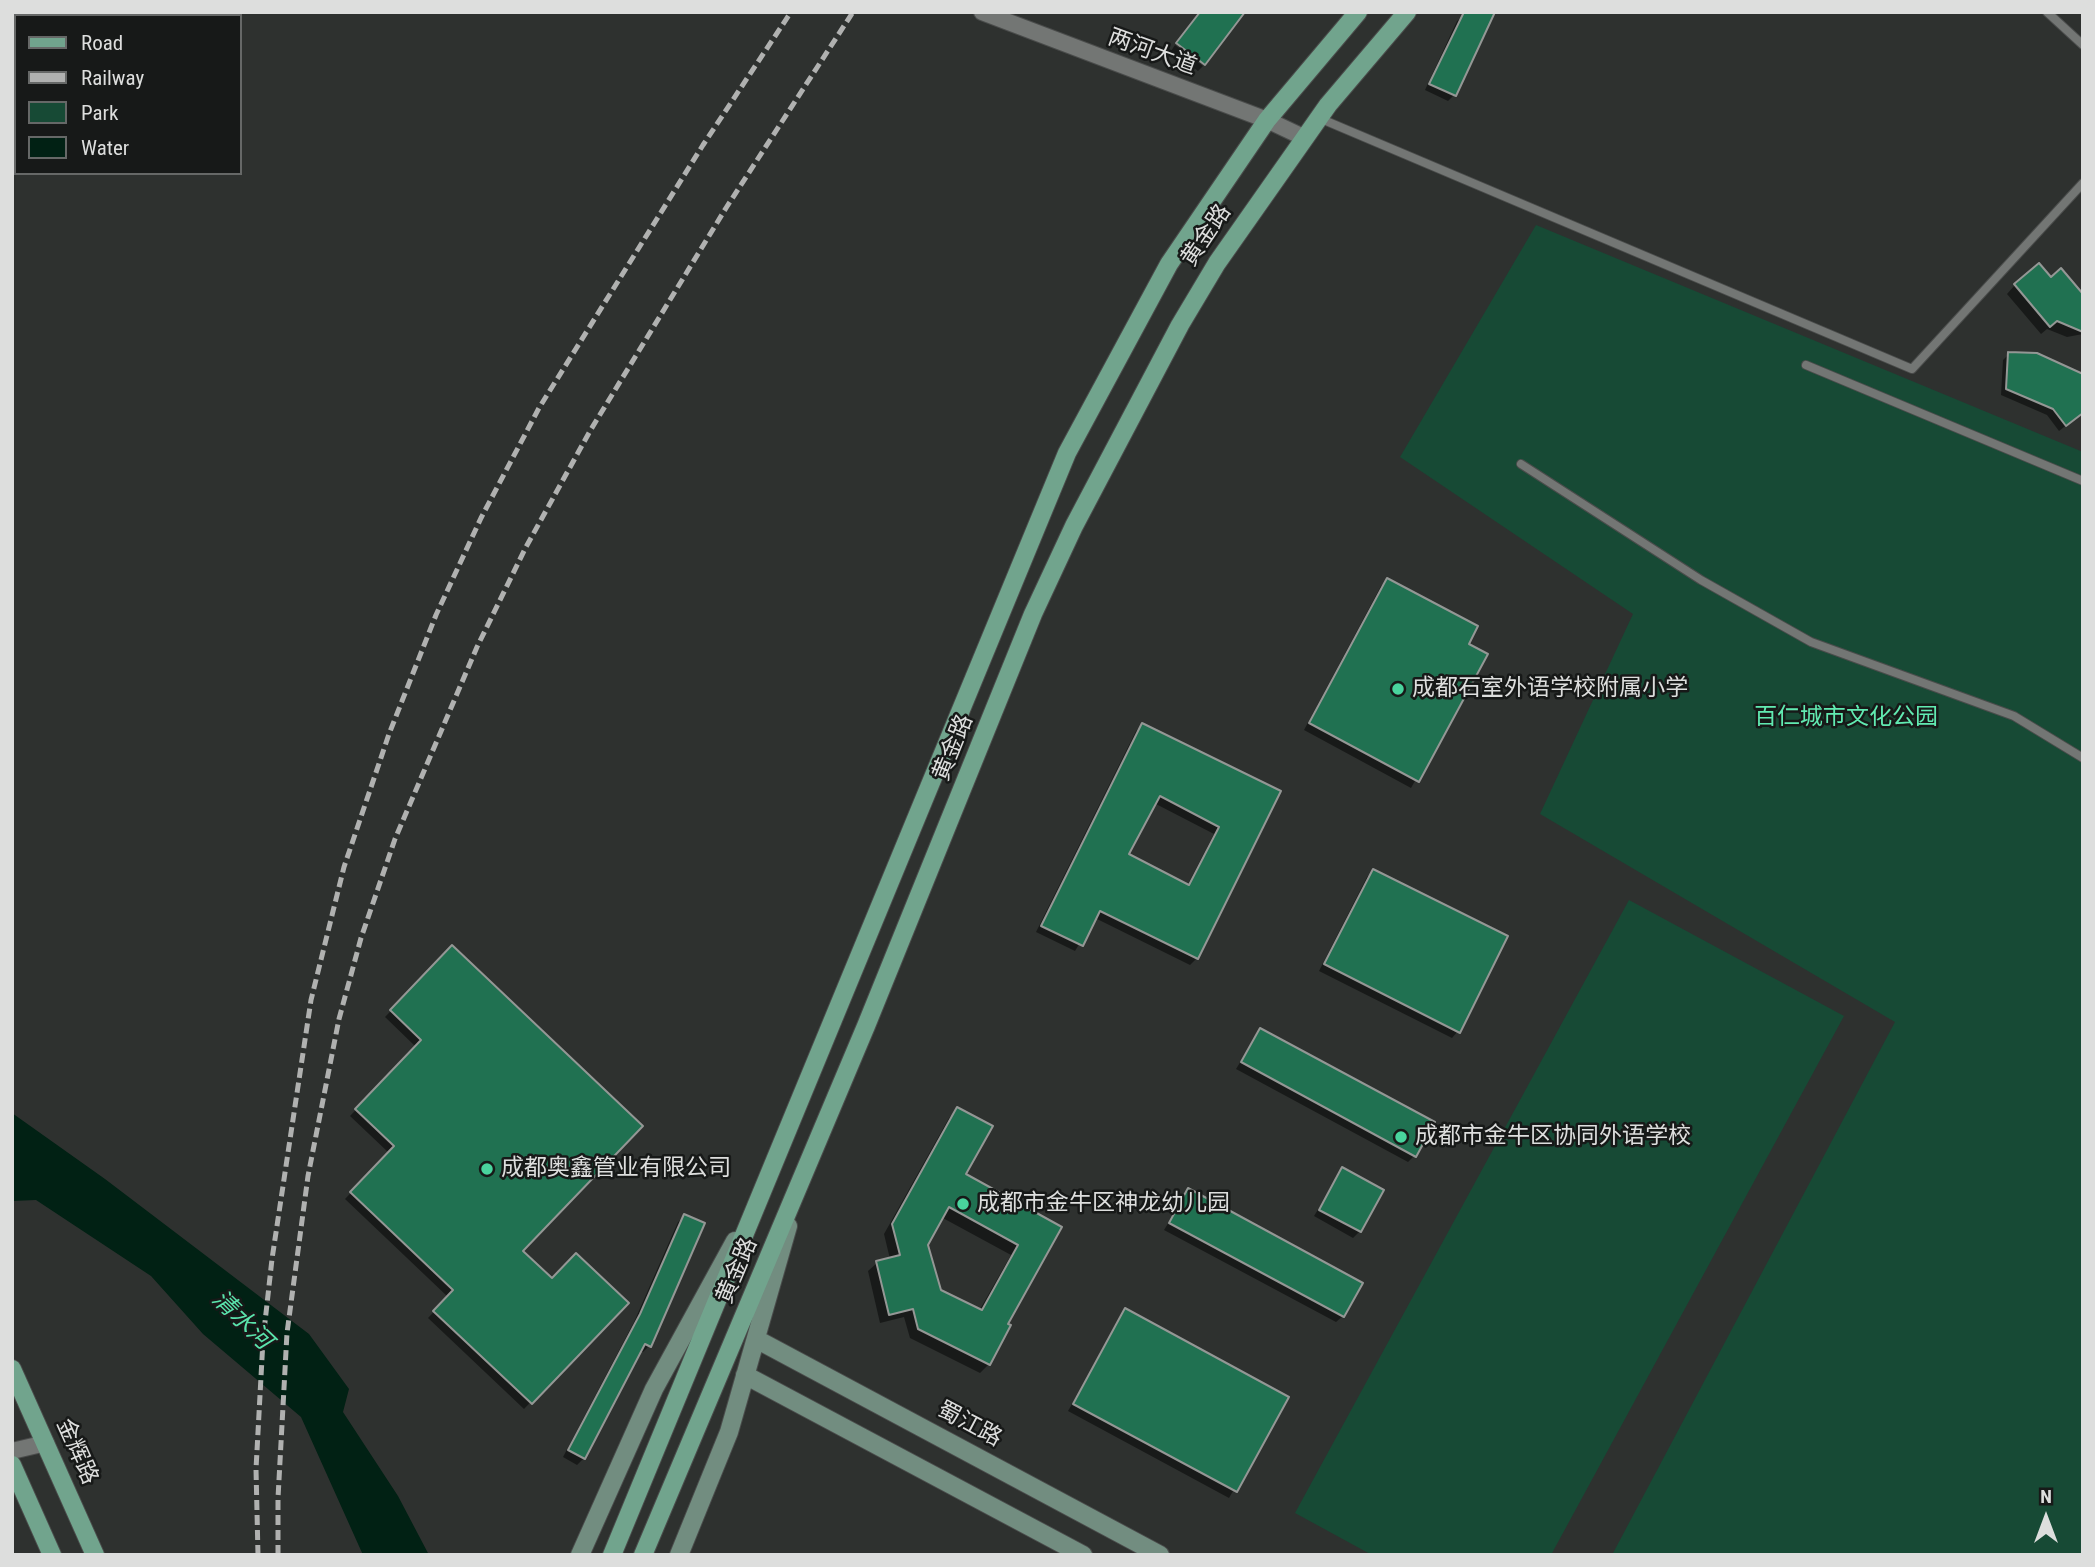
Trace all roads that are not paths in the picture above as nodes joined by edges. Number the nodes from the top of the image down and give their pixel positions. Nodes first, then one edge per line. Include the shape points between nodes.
1 (982, 12) edge
2 (1358, 12) edge
3 (1407, 12) edge
4 (2047, 12) edge
5 (2083, 45) edge
6 (1320, 118) junction
7 (1267, 120) junction
8 (1305, 138) junction
9 (2083, 183) edge
10 (1806, 365) dead end
11 (1521, 464) dead end
12 (2083, 481) edge
13 (2083, 758) edge
14 (799, 1187) junction
15 (764, 1188) junction
16 (755, 1339) junction
17 (12, 1369) edge
18 (745, 1375) junction
19 (46, 1443) junction
20 (12, 1451) edge
21 (12, 1465) edge
22 (52, 1555) edge
23 (95, 1555) edge
24 (580, 1555) edge
25 (612, 1555) edge
26 (643, 1555) edge
27 (679, 1555) edge
28 (1083, 1555) edge
29 (1160, 1555) edge

1 - 7 street, 两河大道
2 - 7 main road, 黄金路
3 - 6 main road, 黄金路
4 - 5 lane
6 - 8 main road, 黄金路
6 - 9 lane via 1912,369
7 - 8 street, 两河大道
7 - 15 main road, 黄金路 via 1169,264 1067,453
8 - 14 main road, 黄金路 via 1186,314 1074,526 1033,614
10 - 12 lane
11 - 13 lane via 1701,580 1811,642 2014,716
14 - 16 street
14 - 26 main road, 黄金路
15 - 24 street via 654,1389
15 - 25 main road, 黄金路
16 - 18 street
16 - 29 street, 蜀江路
17 - 19 main road, 金辉路
18 - 27 street via 729,1432
18 - 28 street
19 - 20 street
19 - 23 main road, 金辉路
21 - 22 main road

